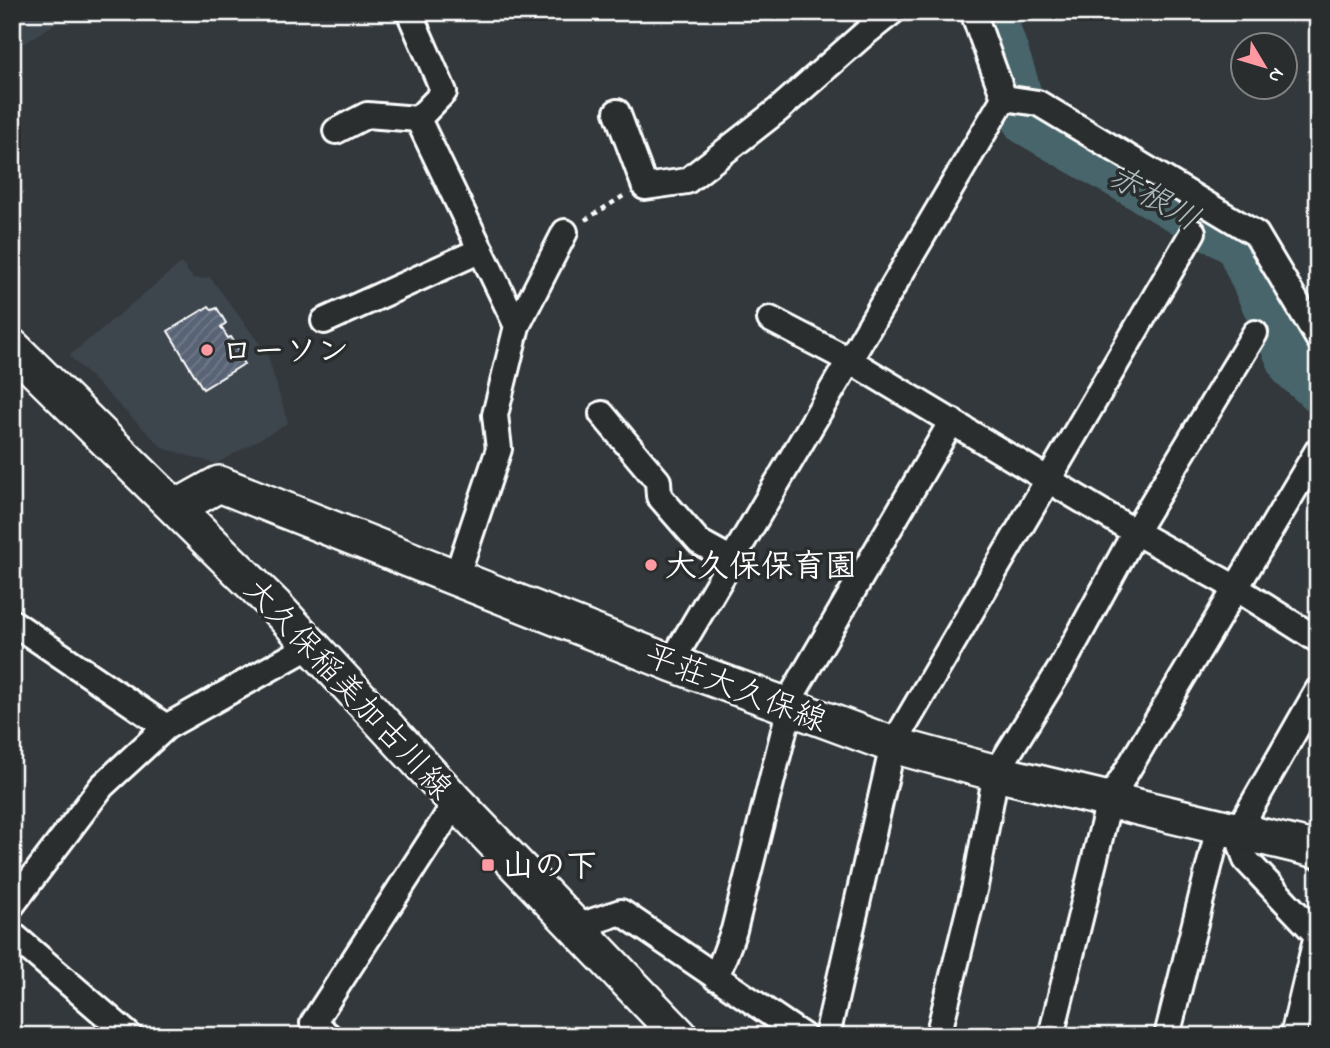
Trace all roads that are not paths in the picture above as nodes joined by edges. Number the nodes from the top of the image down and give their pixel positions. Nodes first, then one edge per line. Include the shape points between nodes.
1 (409, 12) edge
2 (892, 12) edge
3 (973, 12) edge
4 (1004, 98) junction
5 (617, 112) dead end
6 (418, 119) junction
7 (336, 131) dead end
8 (565, 232) road end
9 (1193, 232) dead end
10 (481, 250) junction
11 (770, 319) dead end
12 (324, 321) dead end
13 (517, 326) junction
14 (1255, 333) dead end
15 (1318, 338) edge
16 (17, 358) edge
17 (849, 360) junction
18 (602, 414) dead end
19 (951, 421) junction
20 (1318, 450) edge
21 (1047, 478) junction
22 (176, 508) junction
23 (1135, 532) junction
24 (732, 560) junction
25 (456, 578) junction
26 (1236, 588) junction
27 (12, 622) edge
28 (1318, 640) edge
29 (312, 645) junction
30 (671, 663) junction
31 (1318, 690) edge
32 (785, 707) junction
33 (166, 727) junction
34 (893, 745) junction
35 (996, 773) junction
36 (1109, 801) junction
37 (456, 802) junction
38 (1228, 830) junction
39 (1318, 850) edge
40 (12, 905) edge
41 (576, 927) junction
42 (12, 934) edge
43 (1317, 936) edge
44 (716, 978) junction
45 (130, 1036) edge
46 (329, 1036) edge
47 (680, 1036) edge
48 (803, 1036) edge
49 (827, 1036) edge
50 (938, 1036) edge
51 (1051, 1036) edge
52 (1167, 1036) edge
53 (1293, 1036) edge

1 - 6 street via 444,92
2 - 5 street via 687,181 645,187
3 - 4 street
4 - 15 street via 1038,103 1256,234
4 - 17 street
6 - 7 street via 367,115
6 - 10 street
8 - 13 street
9 - 21 street
10 - 12 street
10 - 13 street
11 - 17 street
13 - 25 street via 495,415 499,449
14 - 23 street
16 - 22 main road, 大久保稲美加古川線
17 - 19 street
17 - 24 street
18 - 24 street via 658,481 659,496 699,542
19 - 21 street
19 - 32 street
20 - 26 street
21 - 23 street
21 - 34 street
22 - 25 main road, 平荘大久保線 via 219,484
22 - 29 main road, 大久保稲美加古川線
23 - 26 street
23 - 35 street via 1061,668
24 - 30 street
25 - 30 main road, 平荘大久保線
26 - 28 street
26 - 36 street
27 - 33 street
29 - 33 street
29 - 37 main road, 大久保稲美加古川線
30 - 32 main road, 平荘大久保線
31 - 38 street
32 - 34 main road, 平荘大久保線
32 - 44 street via 786,723 738,917
33 - 40 street via 102,786
34 - 35 main road, 平荘大久保線
34 - 49 street
35 - 36 main road, 平荘大久保線
35 - 50 street via 975,886
36 - 38 main road, 平荘大久保線
36 - 51 street
37 - 41 main road, 大久保稲美加古川線
37 - 46 street via 313,1023
38 - 39 main road, 平荘大久保線
38 - 43 street via 1246,860
38 - 52 street
41 - 44 street via 621,912
41 - 47 main road, 大久保稲美加古川線
42 - 45 street
43 - 53 street
44 - 48 street

